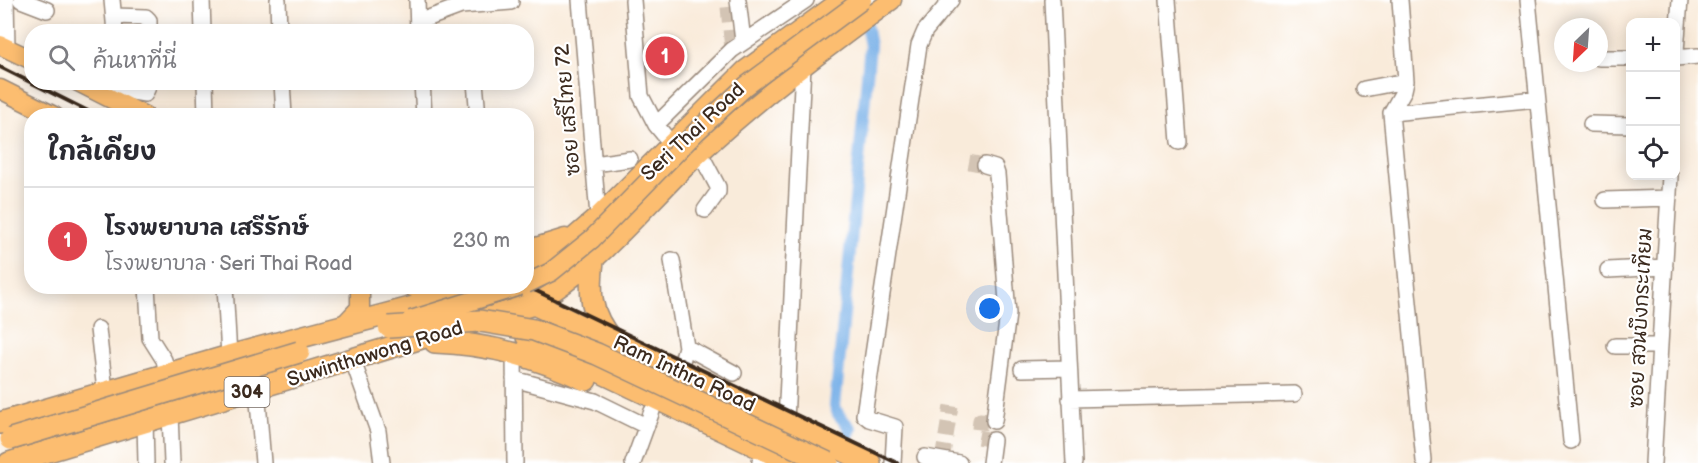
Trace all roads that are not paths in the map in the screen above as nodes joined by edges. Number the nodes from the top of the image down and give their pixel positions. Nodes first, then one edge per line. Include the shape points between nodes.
1 (6, 0) edge
2 (21, 0) edge
3 (112, 0) edge
4 (202, 0) edge
5 (278, 0) edge
6 (417, 0) edge
7 (580, 0) edge
8 (633, 0) edge
9 (738, 0) edge
10 (841, 0) edge
11 (862, 0) edge
12 (951, 0) edge
13 (1052, 0) edge
14 (1168, 0) edge
15 (1400, 0) edge
16 (1528, 0) edge
17 (1680, 0) edge
18 (802, 1) edge
19 (511, 2) dead end
20 (888, 3) edge
21 (822, 6) edge
22 (47, 10) dead end
23 (1679, 18) edge
24 (114, 24) edge
25 (149, 24) edge
26 (203, 24) edge
27 (279, 24) edge
28 (418, 24) edge
29 (424, 24) edge
30 (3, 46) edge
31 (737, 46) junction
32 (24, 56) edge
33 (1698, 56) edge
34 (1608, 58) edge
35 (1626, 58) edge
36 (1680, 58) edge
37 (803, 65) junction
38 (745, 70) junction
39 (1406, 81) junction
40 (0, 89) edge
41 (1364, 89) dead end
42 (115, 90) edge
43 (147, 90) edge
44 (205, 90) edge
45 (282, 90) edge
46 (422, 90) edge
47 (476, 90) edge
48 (1537, 99) junction
49 (38, 108) edge
50 (136, 108) edge
51 (206, 108) edge
52 (284, 108) edge
53 (424, 108) edge
54 (477, 108) edge
55 (1391, 113) junction
56 (700, 114) junction
57 (1591, 124) dead end
58 (656, 125) junction
59 (1626, 125) edge
60 (720, 136) junction
61 (670, 142) junction
62 (1179, 142) dead end
63 (700, 153) junction
64 (630, 159) dead end
65 (594, 164) junction
66 (985, 165) dead end
67 (1670, 180) edge
68 (1669, 198) junction
69 (1605, 200) dead end
70 (705, 210) dead end
71 (598, 216) junction
72 (579, 233) junction
73 (534, 247) edge
74 (672, 260) dead end
75 (593, 261) junction
76 (534, 265) edge
77 (1665, 267) junction
78 (1608, 270) dead end
79 (534, 280) edge
80 (147, 294) edge
81 (225, 294) edge
82 (360, 294) edge
83 (427, 294) edge
84 (464, 294) edge
85 (494, 294) edge
86 (513, 294) edge
87 (441, 301) junction
88 (534, 304) junction
89 (369, 319) junction
90 (485, 320) junction
91 (345, 326) junction
92 (389, 327) junction
93 (98, 329) dead end
94 (614, 341) junction
95 (417, 342) junction
96 (1615, 346) dead end
97 (1660, 346) junction
98 (686, 347) junction
99 (257, 348) junction
100 (390, 350) junction
101 (514, 351) junction
102 (229, 356) junction
103 (352, 361) junction
104 (1069, 368) junction
105 (1022, 369) dead end
106 (679, 372) junction
107 (167, 373) junction
108 (734, 373) dead end
109 (514, 379) junction
110 (278, 383) junction
111 (706, 385) junction
112 (257, 389) junction
113 (105, 391) junction
114 (1294, 394) dead end
115 (1070, 399) junction
116 (170, 414) junction
117 (694, 415) junction
118 (649, 418) junction
119 (145, 421) junction
120 (994, 421) tunnel mouth
121 (786, 422) junction
122 (4, 435) edge
123 (993, 440) tunnel mouth
124 (1571, 441) dead end
125 (925, 457) dead end
126 (21, 461) edge
127 (1424, 461) dead end
128 (761, 462) edge
129 (942, 462) edge
130 (146, 463) edge
131 (172, 463) edge
132 (263, 463) edge
133 (382, 463) edge
134 (515, 463) edge
135 (633, 463) edge
136 (792, 463) edge
137 (828, 463) edge
138 (870, 463) edge
139 (892, 463) edge
140 (959, 463) edge
141 (990, 463) edge
142 (1074, 463) edge
143 (1653, 463) edge

1 - 30 street
2 - 22 street
3 - 24 street
4 - 26 street
5 - 27 street
6 - 28 street
7 - 65 street, ซอย เสรีไทย 72
8 - 58 street via 640,88
9 - 31 street
10 - 21 main road, Seri Thai Road
11 - 79 main road, bridge via 746,86 592,239 551,272
12 - 139 street via 925,31 919,45 864,415 894,427
13 - 104 street
14 - 62 street
15 - 39 street
16 - 48 street
17 - 23 street
18 - 31 street
19 - 29 street via 461,6
20 - 37 main road, Seri Thai Road
21 - 38 main road, Seri Thai Road
24 - 25 street via 146,17
30 - 32 main road
31 - 38 street
31 - 58 street
33 - 36 street
34 - 35 street
37 - 60 main road, Seri Thai Road
37 - 121 street
38 - 56 main road, Seri Thai Road
39 - 41 street
39 - 55 street
40 - 49 main road
42 - 43 street via 145,94
42 - 50 main road
44 - 51 street
45 - 52 street
46 - 53 street
47 - 54 street
48 - 55 street
48 - 124 street
55 - 127 street
56 - 60 main road via 703,129
56 - 61 main road, Seri Thai Road
57 - 59 street
58 - 61 street
60 - 63 main road, Seri Thai Road
61 - 71 main road, Seri Thai Road
63 - 70 street via 718,187
63 - 75 main road, Seri Thai Road
64 - 65 street
65 - 71 street, ซอย เสรีไทย 72
66 - 120 street via 995,168 997,174 1008,314
67 - 68 street, ซอย สวนบึงกระเทียม
68 - 69 street
68 - 77 street, ซอย สวนบึงกระเทียม
71 - 72 main road, Seri Thai Road
72 - 73 main road
72 - 76 main road, Seri Thai Road
74 - 98 street
75 - 88 main road, Seri Thai Road via 566,285
75 - 94 highway via 592,307 601,327
77 - 78 street
77 - 97 street, ซอย สวนบึงกระเทียม
80 - 107 street via 150,338
81 - 102 street
82 - 91 main road via 360,308
83 - 87 main road
84 - 87 highway, Suwinthawong Road / 304
85 - 92 main road, bridge
86 - 88 highway, Ram Inthra Road
87 - 89 highway, Suwinthawong Road / 304
87 - 90 highway, Ram Inthra Road
88 - 90 highway, Suwinthawong Road / 304
88 - 94 highway, Ram Inthra Road
89 - 91 highway, Suwinthawong Road / 304
89 - 100 highway via 400,328 402,341
90 - 95 highway, Suwinthawong Road / 304
90 - 117 highway, Ram Inthra Road
91 - 99 highway, Suwinthawong Road / 304
92 - 122 highway, bridge
92 - 137 highway, bridge via 480,321 534,330 597,354
93 - 113 street
94 - 106 highway, Ram Inthra Road
95 - 100 highway, Suwinthawong Road / 304
95 - 101 highway
96 - 97 street
97 - 143 street, ซอย สวนบึงกระเทียม
98 - 106 street
98 - 108 street
99 - 102 highway, Suwinthawong Road / 304
99 - 110 highway via 290,362 291,375
100 - 103 highway, Suwinthawong Road / 304
101 - 109 street
101 - 118 highway via 551,364
102 - 107 highway, Suwinthawong Road / 304
103 - 110 highway, Suwinthawong Road / 304
103 - 133 street via 378,431
104 - 105 street
104 - 115 street
106 - 111 highway, Ram Inthra Road
107 - 113 highway, Suwinthawong Road / 304
109 - 118 street
109 - 134 street
110 - 112 highway, Suwinthawong Road / 304
111 - 117 highway
111 - 121 highway, Ram Inthra Road
112 - 116 highway, Suwinthawong Road / 304
112 - 132 street
113 - 122 highway, Suwinthawong Road / 304
114 - 115 street
115 - 142 street
116 - 119 highway, Suwinthawong Road / 304
116 - 131 street
117 - 136 highway, Ram Inthra Road
118 - 128 highway
118 - 135 street
119 - 126 highway, Suwinthawong Road / 304
119 - 130 street
121 - 138 highway, Ram Inthra Road
123 - 141 street
125 - 129 street
129 - 140 street

